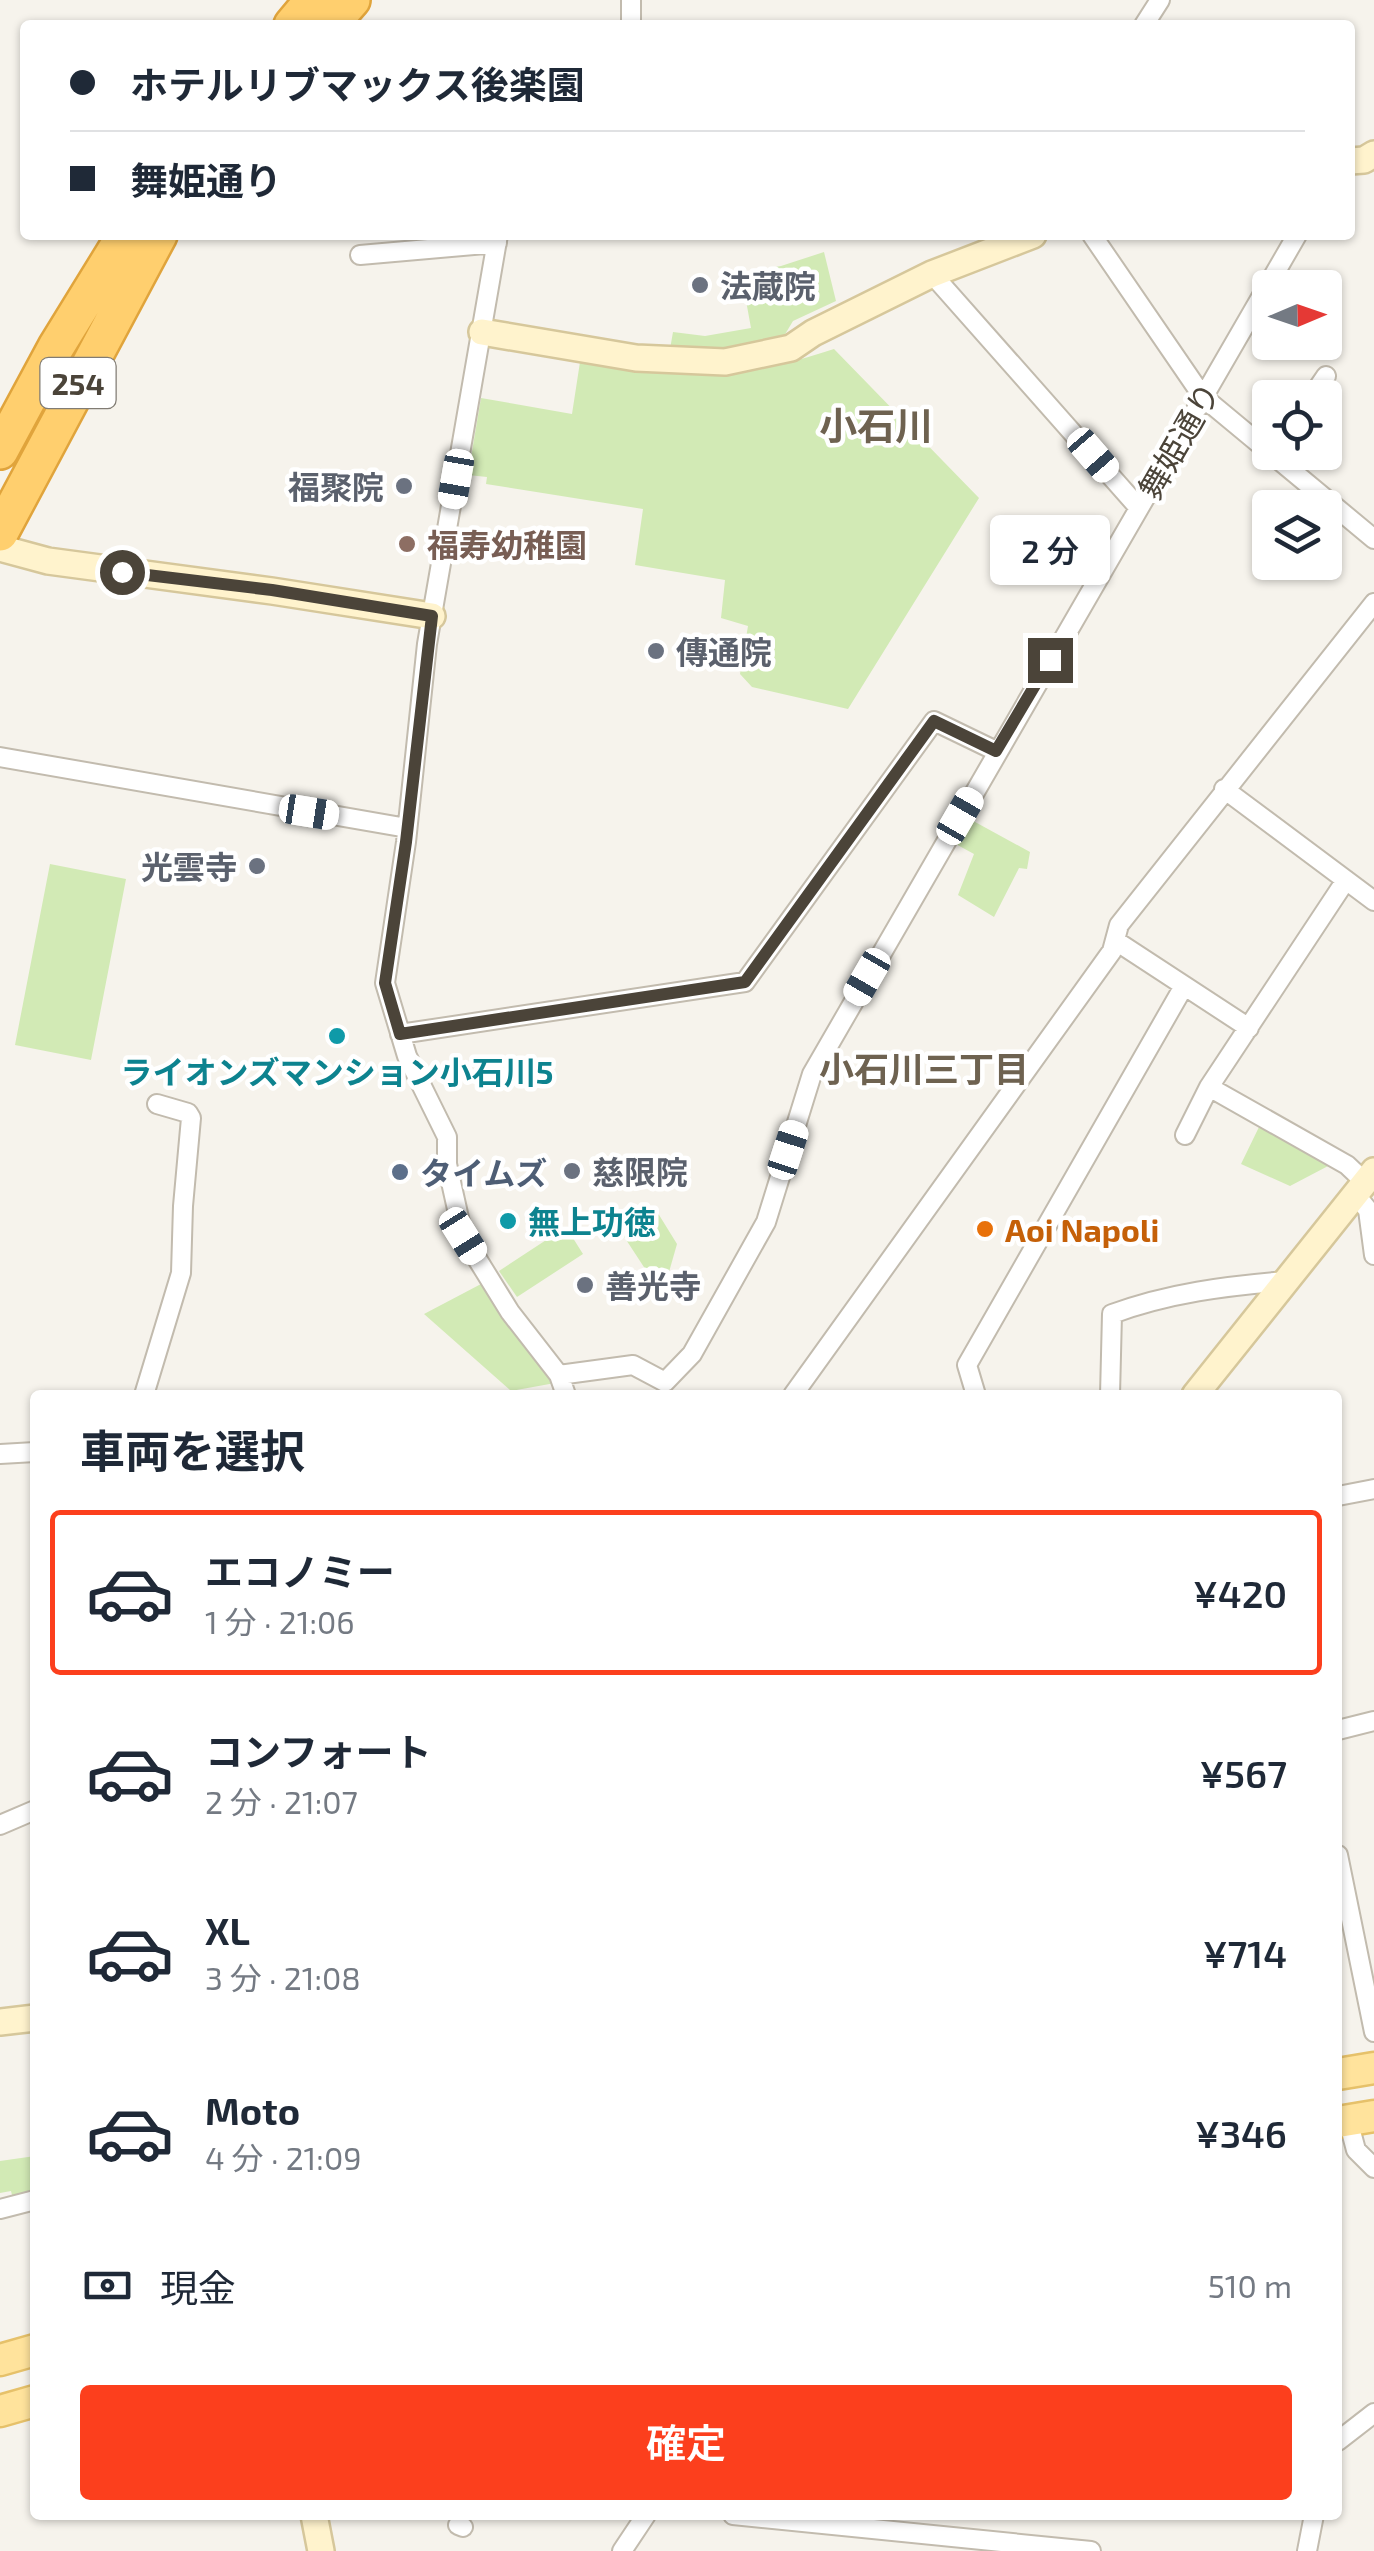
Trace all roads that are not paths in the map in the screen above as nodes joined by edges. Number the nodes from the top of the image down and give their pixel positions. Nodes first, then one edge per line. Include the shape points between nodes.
1 (313, 0) edge
2 (352, 0) edge
3 (296, 20) edge
4 (334, 20) edge
5 (122, 240) edge
6 (156, 240) edge
7 (489, 240) edge
8 (498, 240) edge
9 (1020, 240) edge
10 (1095, 240) edge
11 (1294, 240) edge
12 (360, 255) dead end
13 (932, 274) junction
14 (482, 332) junction
15 (1326, 376) dead end
16 (1323, 380) edge
17 (1203, 397) junction
18 (1252, 438) edge
19 (0, 451) edge
20 (1291, 470) edge
21 (1140, 508) junction
22 (0, 533) edge
23 (1374, 539) edge
24 (0, 548) edge
25 (1374, 602) edge
26 (432, 616) junction
27 (996, 751) junction
28 (0, 756) edge
29 (1224, 789) junction
30 (407, 828) junction
31 (1346, 880) junction
32 (1374, 901) edge
33 (1116, 941) junction
34 (1184, 986) junction
35 (1248, 1028) junction
36 (400, 1034) junction
37 (1209, 1088) junction
38 (157, 1104) dead end
39 (1185, 1135) dead end
40 (1365, 1182) edge
41 (1374, 1255) edge
42 (1286, 1281) junction
43 (559, 1375) junction
44 (665, 1389) edge
45 (146, 1390) edge
46 (564, 1390) edge
47 (798, 1390) edge
48 (974, 1390) edge
49 (1110, 1390) edge
50 (1198, 1390) edge
51 (30, 1452) edge
52 (0, 1454) edge
53 (1374, 1489) edge
54 (1342, 1495) edge
55 (1374, 1721) edge
56 (1342, 1729) edge
57 (30, 1812) edge
58 (0, 1825) edge
59 (1342, 1874) edge
60 (30, 2019) edge
61 (0, 2022) edge
62 (1374, 2032) edge
63 (1374, 2068) edge
64 (1342, 2073) edge
65 (1353, 2120) edge
66 (1374, 2168) edge
67 (30, 2201) edge
68 (0, 2209) edge
69 (30, 2351) edge
70 (0, 2360) edge
71 (30, 2402) edge
72 (0, 2411) edge
73 (1374, 2414) edge
74 (1342, 2438) edge
75 (315, 2520) edge
76 (643, 2520) edge
77 (793, 2520) edge
78 (1313, 2520) edge
79 (982, 2545) edge
80 (321, 2551) edge
81 (622, 2551) edge
82 (1091, 2551) edge
83 (1306, 2551) edge

1 - 3 highway
2 - 4 highway
5 - 19 highway, 254
6 - 22 highway, 254
7 - 12 street
8 - 14 street
9 - 13 street
10 - 17 street
11 - 17 street, 舞姫通り
13 - 14 street via 792,348 724,362 636,358
13 - 21 street
14 - 26 street
15 - 16 street
17 - 18 street
17 - 21 street, 舞姫通り
20 - 23 street
21 - 27 street, 舞姫通り
24 - 26 street via 48,562
25 - 29 street
26 - 30 street
27 - 36 street via 934,721 745,982
27 - 44 street, 舞姫通り via 812,1074 766,1222
28 - 30 street
29 - 31 street
29 - 33 street via 1118,925
30 - 36 street via 385,983
31 - 32 street
31 - 35 street
33 - 34 street
33 - 47 street
34 - 35 street
34 - 48 street via 969,1360
35 - 37 street
36 - 43 street via 447,1136 446,1164 463,1236
37 - 39 street
37 - 40 street
38 - 45 street via 191,1118 181,1272
40 - 41 street
40 - 42 street
42 - 49 street via 1212,1287 1112,1314
42 - 50 street
43 - 44 street via 634,1365
43 - 46 street
51 - 52 street
53 - 54 street
55 - 56 street
57 - 58 street
59 - 62 street
60 - 61 street
63 - 64 main road
65 - 66 street via 1356,2150
67 - 68 street
69 - 70 main road
71 - 72 main road
73 - 74 street
75 - 80 street
76 - 81 street
77 - 79 street
78 - 83 street
79 - 82 street

